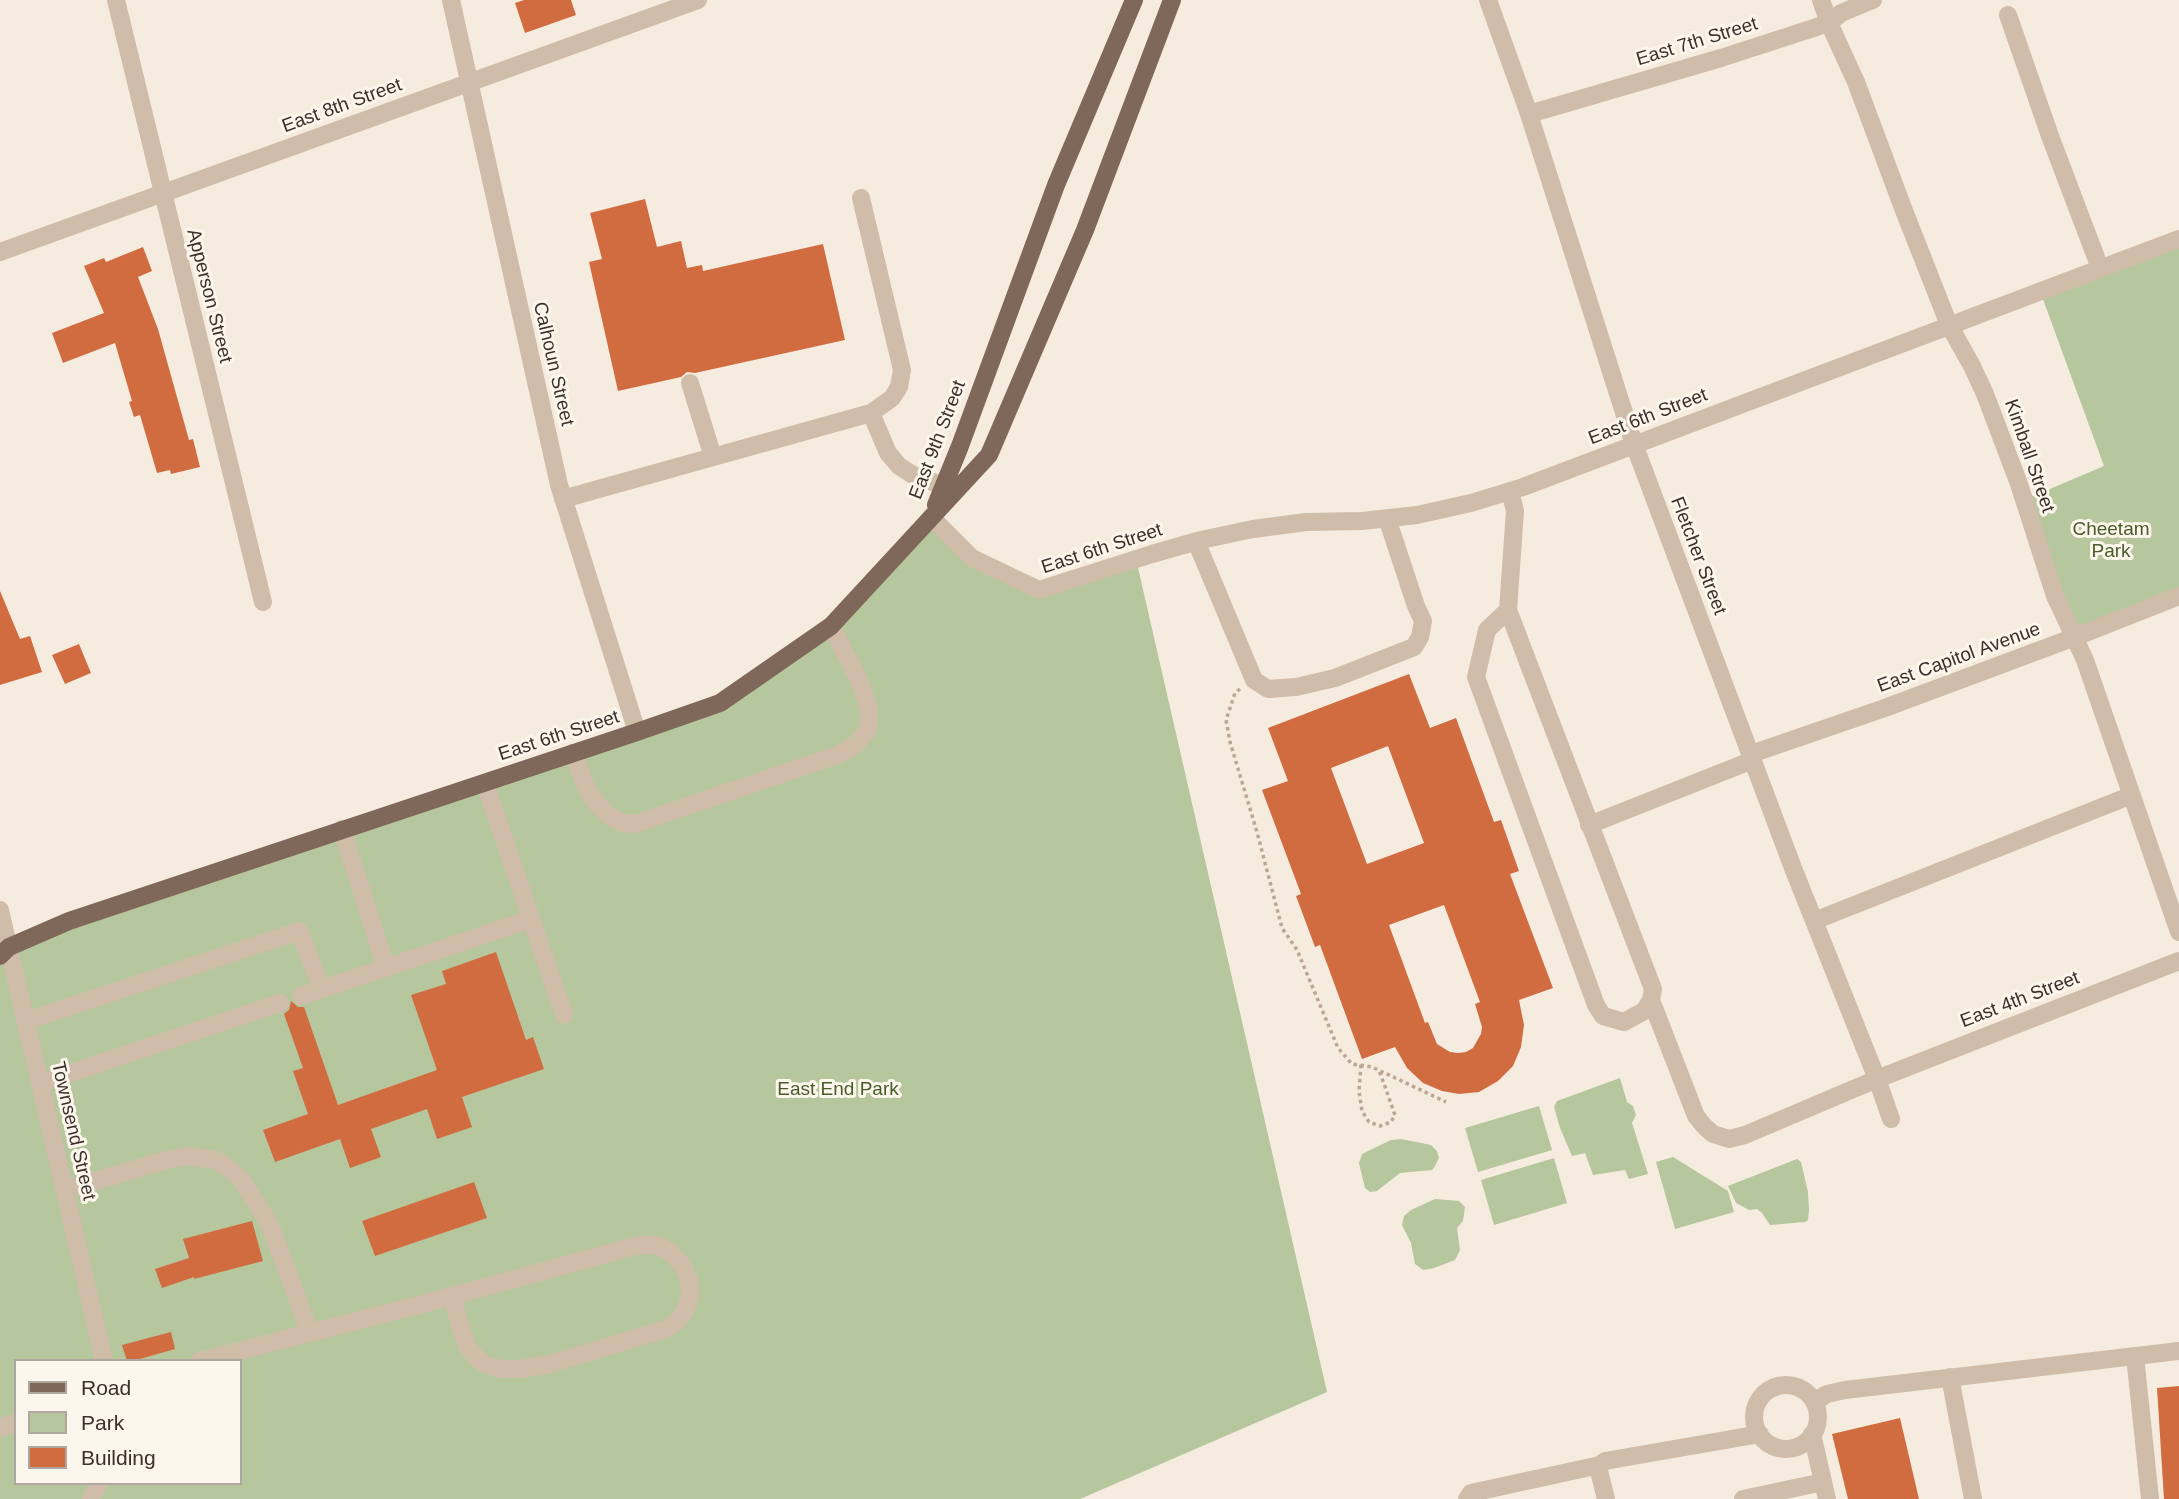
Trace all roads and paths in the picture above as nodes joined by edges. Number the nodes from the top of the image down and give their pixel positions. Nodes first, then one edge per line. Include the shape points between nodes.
1 (116, 0) edge
2 (451, 0) edge
3 (698, 0) edge
4 (1134, 0) edge
5 (1172, 0) edge
6 (1488, 0) edge
7 (1822, 0) edge
8 (1873, 0) edge
9 (2008, 15) dead end
10 (1829, 23) junction
11 (469, 83) junction
12 (1529, 114) junction
13 (163, 193) junction
14 (861, 198) dead end
15 (2179, 239) edge
16 (0, 252) edge
17 (2100, 268) junction
18 (1949, 325) junction
19 (690, 383) dead end
20 (871, 413) junction
21 (1634, 444) junction
22 (713, 457) junction
23 (944, 486) junction
24 (1510, 491) junction
25 (564, 499) junction
26 (931, 517) junction
27 (1387, 518) junction
28 (1196, 541) junction
29 (2179, 596) edge
30 (263, 602) dead end
31 (1508, 610) junction
32 (831, 626) junction
33 (2075, 637) junction
34 (1254, 680) junction
35 (637, 733) junction
36 (573, 753) junction
37 (1752, 757) junction
38 (485, 782) junction
39 (2132, 795) junction
40 (1589, 824) junction
41 (342, 829) junction
42 (0, 910) edge
43 (531, 919) junction
44 (1814, 921) junction
45 (2179, 932) edge
46 (5, 952) edge
47 (2179, 961) edge
48 (386, 968) junction
49 (322, 989) junction
50 (300, 996) dead end
51 (1651, 1000) junction
52 (280, 1003) dead end
53 (564, 1015) dead end
54 (26, 1021) junction
55 (1361, 1065) junction
56 (1379, 1070) junction
57 (1877, 1079) junction
58 (41, 1083) junction
59 (1446, 1102) dead end
60 (1891, 1119) dead end
61 (65, 1190) junction
62 (452, 1296) junction
63 (310, 1333) junction
64 (2179, 1351) edge
65 (2134, 1356) junction
66 (104, 1359) edge
67 (208, 1359) edge
68 (1950, 1377) junction
69 (1814, 1402) junction
70 (1760, 1434) junction
71 (1812, 1434) junction
72 (1600, 1465) junction
73 (1825, 1490) edge
74 (1467, 1499) edge
75 (1606, 1499) edge
76 (1743, 1499) edge
77 (1973, 1499) edge
78 (2150, 1499) edge

1 - 13 street, Apperson Street
2 - 11 street, Calhoun Street
3 - 11 street, East 8th Street
4 - 23 main road, East 9th Street via 1056,185
5 - 26 main road, East 9th Street via 1085,230 989,455
6 - 12 street, Fletcher Street
7 - 10 street, Kimball Street
8 - 10 street, East 7th Street
9 - 17 street
10 - 12 street, East 7th Street
10 - 18 street, Kimball Street
11 - 13 street, East 8th Street
11 - 25 street, Calhoun Street
12 - 21 street, Fletcher Street
13 - 16 street, East 8th Street
13 - 30 street, Apperson Street
14 - 20 street via 902,370 896,393
15 - 17 street, East 6th Street
17 - 18 street, East 6th Street
18 - 21 street, East 6th Street
18 - 33 street, Kimball Street via 1985,394 2044,566
19 - 22 street
20 - 22 street
20 - 23 street via 888,453 899,466
21 - 24 street, East 6th Street
21 - 37 street, Fletcher Street
22 - 25 street
23 - 26 main road, East 9th Street
24 - 27 street, East 6th Street
24 - 31 street via 1515,511
25 - 35 street, Calhoun Street
26 - 28 street, East 6th Street via 972,558 1039,590
26 - 32 main road, East 6th Street
27 - 28 street, East 6th Street via 1306,522
27 - 34 street via 1423,621 1414,647 1335,678 1296,687 1268,689
28 - 34 street
29 - 33 street, East Capitol Avenue
31 - 40 street, East 4th Street
31 - 51 street via 1487,630 1476,677 1551,883 1603,1016 1624,1022 1644,1011
32 - 35 main road, East 6th Street via 720,703
32 - 36 street via 870,709 868,730 840,754 635,824 622,823 597,804
33 - 37 street, East Capitol Avenue
33 - 39 street, Kimball Street
34 - 55 path via 1235,693 1226,720 1282,929 1297,950 1338,1048 1352,1065
35 - 36 main road, East 6th Street
36 - 38 main road, East 6th Street
37 - 40 street, East Capitol Avenue
37 - 44 street, Fletcher Street
38 - 41 main road, East 6th Street
38 - 43 street
39 - 44 street
39 - 45 street, Kimball Street
40 - 51 street, East 4th Street via 1653,989
41 - 46 main road, East 6th Street via 69,921
41 - 48 street
42 - 46 street, Townsend Street
43 - 48 street
43 - 53 street
44 - 57 street, Fletcher Street
46 - 54 street, Townsend Street
47 - 57 street, East 4th Street
48 - 49 street
49 - 50 street
49 - 54 street via 299,931
51 - 57 street, East 4th Street via 1696,1116 1713,1134 1729,1139 1745,1135
52 - 58 street
54 - 58 street, Townsend Street
55 - 56 path
55 - 56 path via 1362,1111 1369,1122 1380,1126 1395,1115
56 - 59 path
57 - 60 street, Fletcher Street
58 - 61 street, Townsend Street
61 - 63 street via 166,1160 188,1156 216,1160 243,1182 270,1226
61 - 66 street, Townsend Street
62 - 62 street via 639,1245 657,1245 672,1252 689,1279 690,1294 685,1311 666,1329 520,1369 500,1369 475,1356 467,1346
62 - 63 street
63 - 67 street
64 - 65 street
65 - 68 street
65 - 78 street
68 - 69 street via 1845,1390
68 - 77 street
69 - 70 street via 1798,1387 1776,1386 1767,1391 1755,1409
69 - 71 street via 1818,1418
70 - 71 street via 1773,1446 1784,1448 1805,1442
70 - 72 street
71 - 73 street
72 - 74 street via 1471,1493
72 - 75 street
73 - 76 street

